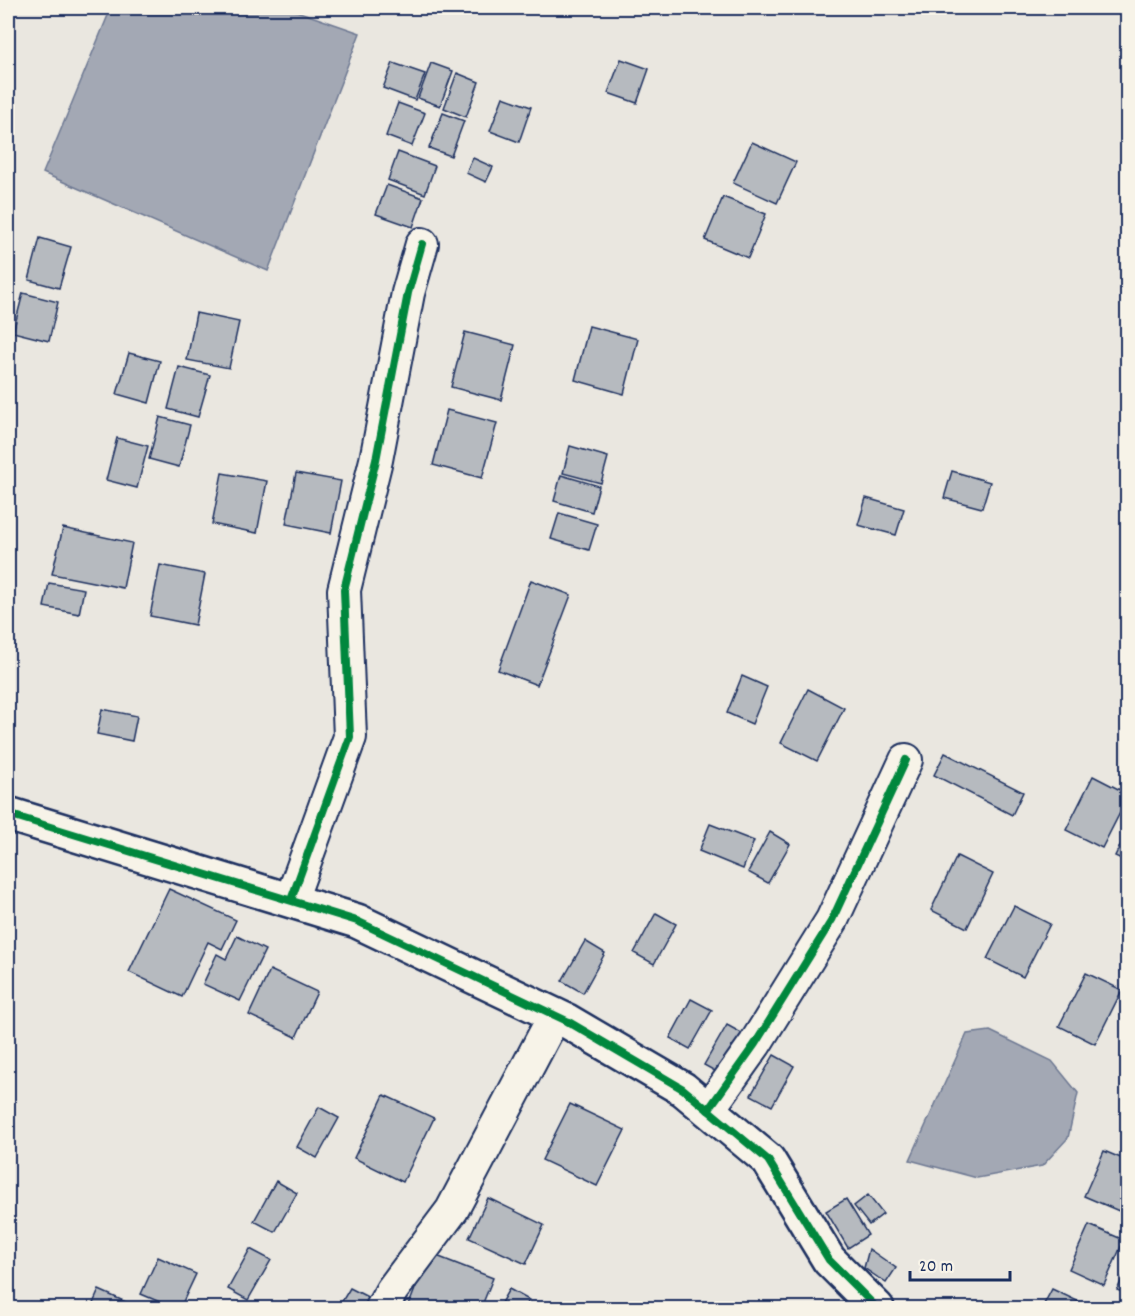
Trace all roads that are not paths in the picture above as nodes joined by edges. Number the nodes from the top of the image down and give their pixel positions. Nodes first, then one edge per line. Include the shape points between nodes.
1 (422, 244) dead end
2 (906, 760) dead end
3 (8, 814) edge
4 (291, 900) junction
5 (555, 1015) junction
6 (708, 1110) junction
7 (382, 1308) edge
8 (877, 1308) edge

1 - 4 street via 344,590 350,737
2 - 6 street via 832,920 755,1044
3 - 4 street
4 - 5 street via 357,921
5 - 6 street via 683,1089
5 - 7 street via 452,1210
6 - 8 street via 768,1160 829,1260

